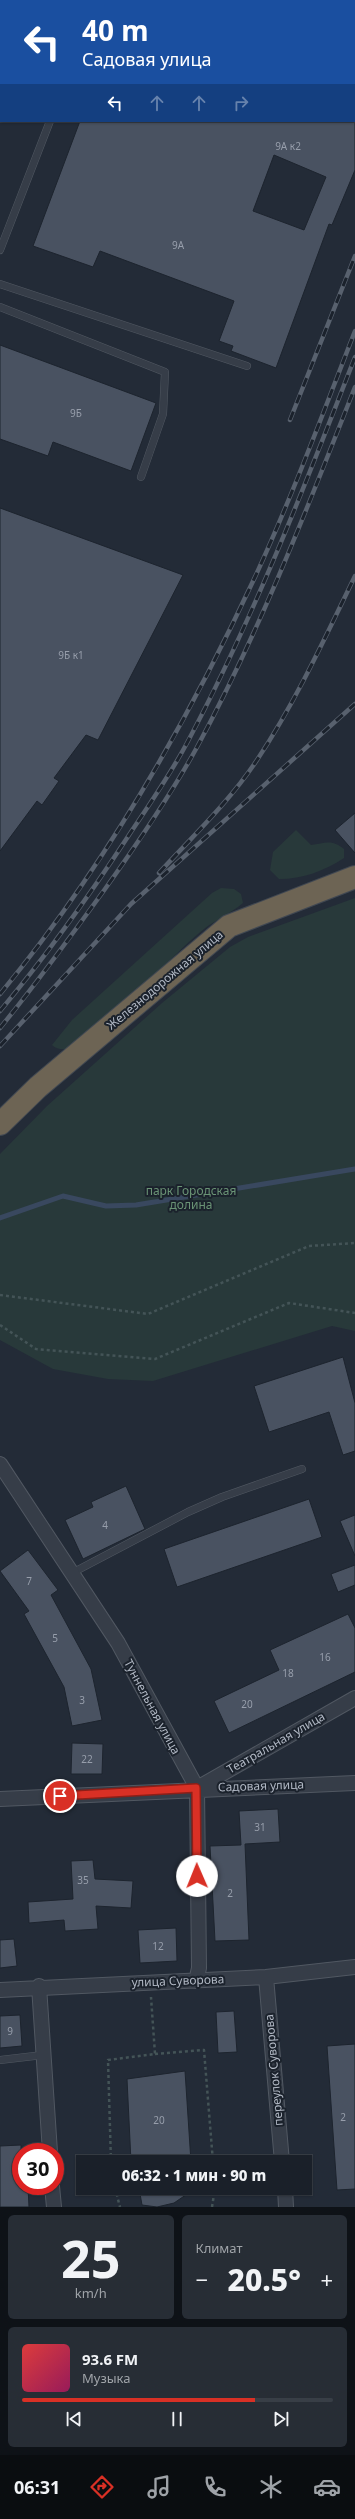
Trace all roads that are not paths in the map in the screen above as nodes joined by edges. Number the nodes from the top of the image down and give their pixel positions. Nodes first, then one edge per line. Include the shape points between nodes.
1 (50, 122) edge
2 (0, 250) edge
3 (0, 284) edge
4 (0, 307) edge
5 (247, 366) dead end
6 (141, 477) dead end
7 (355, 878) edge
8 (0, 1124) edge
9 (0, 1464) edge
10 (302, 1469) dead end
11 (72, 1573) junction
12 (355, 1698) edge
13 (355, 1783) edge
14 (196, 1788) junction
15 (0, 1799) edge
16 (355, 1967) edge
17 (266, 1977) junction
18 (196, 1982) junction
19 (40, 1986) junction
20 (0, 1990) edge
21 (43, 2055) junction
22 (0, 2060) edge
23 (49, 2143) edge
24 (281, 2155) edge
25 (53, 2195) edge
26 (285, 2195) edge
27 (54, 2207) edge
28 (286, 2207) edge

1 - 2 lane
3 - 5 lane
4 - 6 lane via 165,372 163,414
7 - 8 highway, Железнодорожная улица via 229,926 38,1087
9 - 11 street, Туннельная улица
10 - 11 lane via 222,1497 188,1512
11 - 14 street, Туннельная улица via 118,1643
12 - 14 street, Театральная улица
13 - 14 street, Садовая улица
14 - 15 street, Садовая улица
14 - 18 street, Туннельная улица via 199,1968
16 - 17 street, улица Суворова
17 - 18 street, улица Суворова
17 - 24 street, переулок Суворова
18 - 19 street, улица Суворова
19 - 20 street, улица Суворова
19 - 21 street
21 - 22 lane
21 - 23 street
25 - 27 street
26 - 28 street

